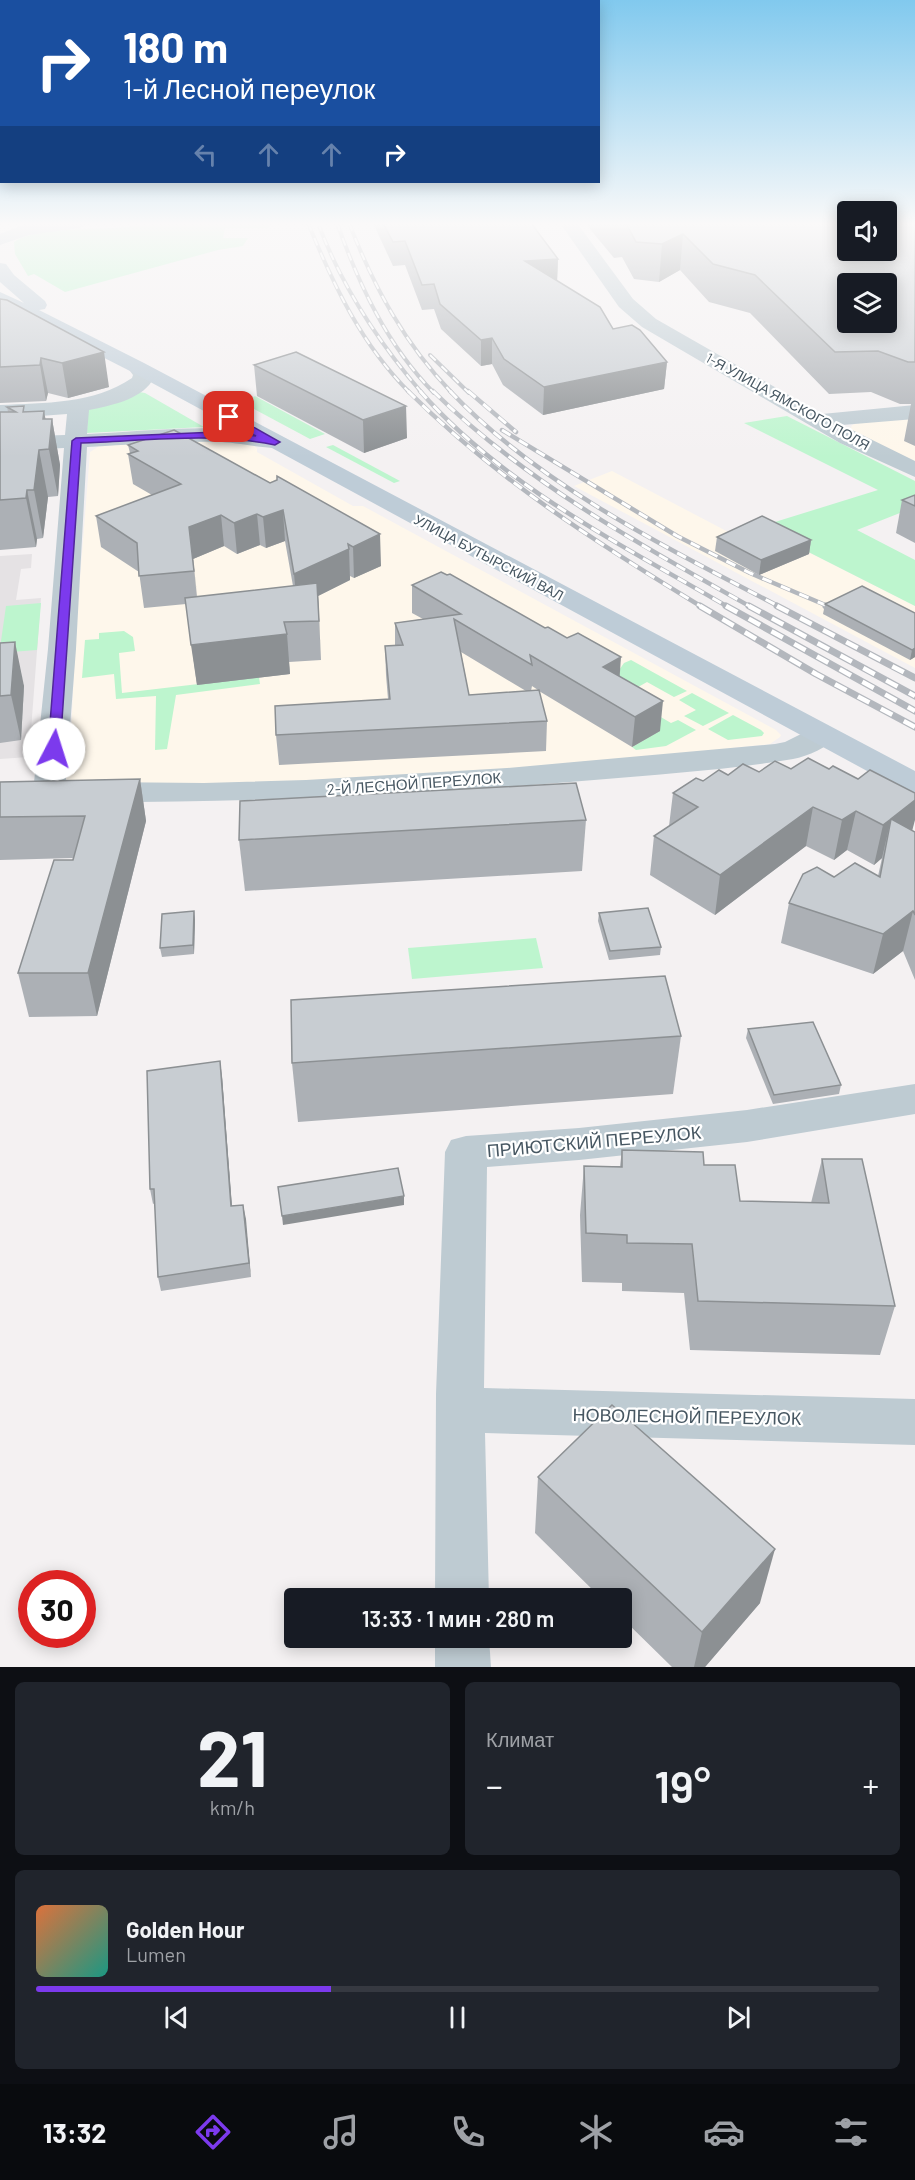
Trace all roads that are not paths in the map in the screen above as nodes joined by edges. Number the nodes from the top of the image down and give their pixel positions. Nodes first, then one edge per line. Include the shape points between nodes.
1 (5, 301) edge
2 (32, 301) edge
3 (624, 301) edge
4 (63, 328) junction
5 (137, 367) junction
6 (78, 406) junction
7 (915, 411) edge
8 (0, 412) edge
9 (818, 421) junction
10 (76, 441) junction
11 (275, 442) junction
12 (0, 444) edge
13 (915, 470) edge
14 (822, 735) junction
15 (915, 784) edge
16 (915, 1099) edge
17 (460, 1402) junction
18 (915, 1422) edge
19 (462, 1588) edge
20 (462, 1648) edge
21 (463, 1667) edge

1 - 4 street, УЛИЦА БУТЫРСКИЙ ВАЛ
2 - 4 street, УЛИЦА БУТЫРСКИЙ ВАЛ
3 - 9 street, 1-Я УЛИЦА ЯМСКОГО ПОЛЯ via 649,323
4 - 5 street, УЛИЦА БУТЫРСКИЙ ВАЛ
5 - 6 street via 143,374 134,388
5 - 11 street, УЛИЦА БУТЫРСКИЙ ВАЛ
6 - 8 street
6 - 10 street
7 - 9 street
9 - 13 street, 1-Я УЛИЦА ЯМСКОГО ПОЛЯ
10 - 11 street via 217,435
10 - 12 street
10 - 14 street, 2-Й ЛЕСНОЙ ПЕРЕУЛОК via 60,680 36,793 316,789 590,771 775,753 793,750
11 - 14 street, УЛИЦА БУТЫРСКИЙ ВАЛ
14 - 15 street, УЛИЦА БУТЫРСКИЙ ВАЛ
16 - 17 street, ПРИЮТСКИЙ ПЕРЕУЛОК via 747,1126 466,1152
17 - 18 street, НОВОЛЕСНОЙ ПЕРЕУЛОК
17 - 19 street, ПРИЮТСКИЙ ПЕРЕУЛОК
20 - 21 street

